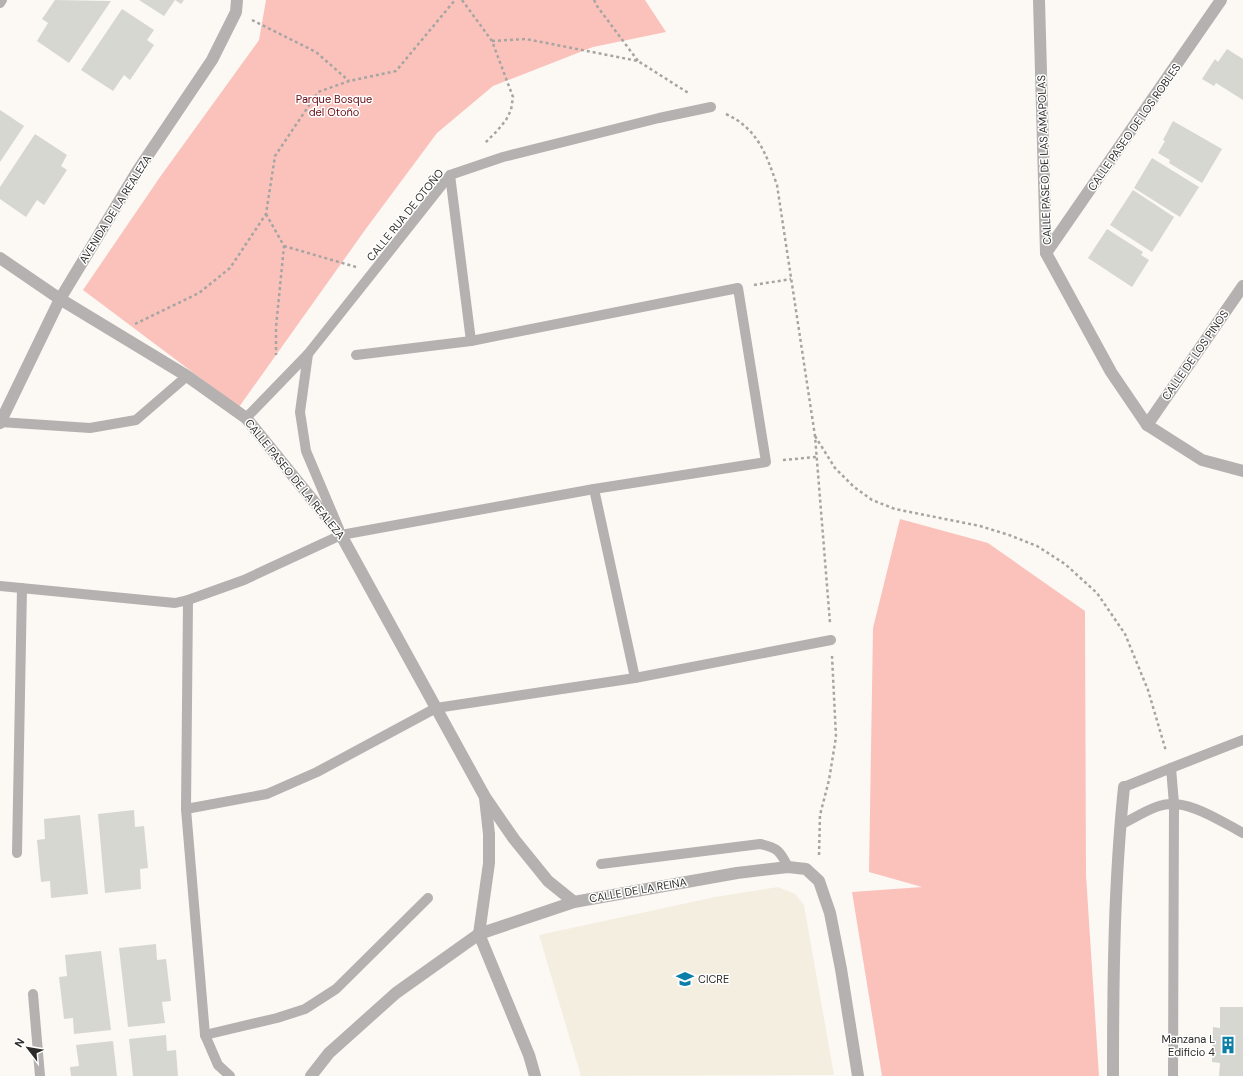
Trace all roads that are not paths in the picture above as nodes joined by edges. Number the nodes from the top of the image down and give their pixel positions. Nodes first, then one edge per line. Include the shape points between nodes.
1 (2, 0) edge
2 (1039, 0) edge
3 (1221, 0) edge
4 (0, 3) edge
5 (236, 6) edge
6 (712, 107) road end
7 (450, 175) junction
8 (1046, 253) junction
9 (0, 258) edge
10 (1243, 286) edge
11 (60, 298) junction
12 (471, 341) junction
13 (308, 354) junction
14 (356, 355) dead end
15 (187, 376) junction
16 (246, 418) junction
17 (0, 422) edge
18 (1147, 425) junction
19 (1243, 471) edge
20 (594, 489) junction
21 (341, 535) junction
22 (0, 586) edge
23 (22, 588) junction
24 (188, 600) junction
25 (831, 640) road end
26 (635, 678) junction
27 (436, 708) junction
28 (1243, 740) edge
29 (1171, 768) junction
30 (1124, 787) joint
31 (485, 797) junction
32 (1174, 804) junction
33 (186, 809) junction
34 (1120, 825) junction
35 (1243, 833) edge
36 (17, 853) dead end
37 (601, 864) dead end
38 (788, 867) junction
39 (428, 898) dead end
40 (574, 902) junction
41 (478, 934) junction
42 (33, 994) dead end
43 (205, 1035) junction
44 (40, 1076) edge
45 (230, 1076) edge
46 (311, 1076) edge
47 (535, 1076) edge
48 (858, 1076) edge
49 (1113, 1076) edge
50 (1173, 1076) edge

1 - 4 lane
2 - 8 street, CALLE PASEO DE LAS AMAPOLAS
3 - 8 street, CALLE PASEO DE LOS ROBLES
5 - 11 street, AVENIDA DE LA REALEZA via 212,60 138,170
6 - 7 lane, CALLE RUA DE OTOÑO via 503,157
7 - 12 lane
7 - 13 lane, CALLE RUA DE OTOÑO
8 - 18 street, CALLE PASEO DE LAS AMAPOLAS via 1111,372
9 - 11 street, CALLE PASEO DE LA REALEZA
10 - 18 street, CALLE DE LOS PINOS
11 - 15 street, CALLE PASEO DE LA REALEZA
11 - 17 street, AVENIDA DE LA REALEZA
12 - 14 lane
12 - 20 lane via 738,288 766,462
13 - 16 lane, CALLE RUA DE OTOÑO
13 - 21 lane via 300,412 306,451
15 - 16 street, CALLE PASEO DE LA REALEZA
15 - 17 lane via 136,420 90,428
16 - 21 street, CALLE PASEO DE LA REALEZA
18 - 19 street, CALLE PASEO DE LAS AMAPOLAS via 1202,460
20 - 21 lane
20 - 26 lane
21 - 24 lane via 244,580
21 - 27 street, CALLE PASEO DE LA REALEZA
22 - 23 lane
23 - 24 lane via 174,603
23 - 36 lane
24 - 33 lane
25 - 26 lane
26 - 27 lane
27 - 31 street, CALLE PASEO DE LA REALEZA
27 - 33 lane via 317,772 267,794
28 - 29 lane
29 - 30 lane
29 - 32 lane
30 - 34 street
31 - 40 street, CALLE PASEO DE LA REALEZA via 548,881
31 - 41 street, CALLE PASEO DE LA REALEZA via 490,834 489,864
32 - 34 lane via 1160,806
32 - 35 lane via 1192,807
32 - 50 lane
33 - 43 lane
34 - 49 street via 1113,971
37 - 38 lane via 760,844 780,852
38 - 40 street, CALLE DE LA REINA via 738,873
38 - 48 street, CALLE DE LA REINA via 806,869 819,881 830,913
39 - 43 lane via 336,989 305,1009
40 - 41 street, CALLE DE LA REINA
41 - 46 street, CALLE DE LA REINA via 396,993 329,1054
41 - 47 street via 529,1055
42 - 44 lane
43 - 45 lane via 218,1065

